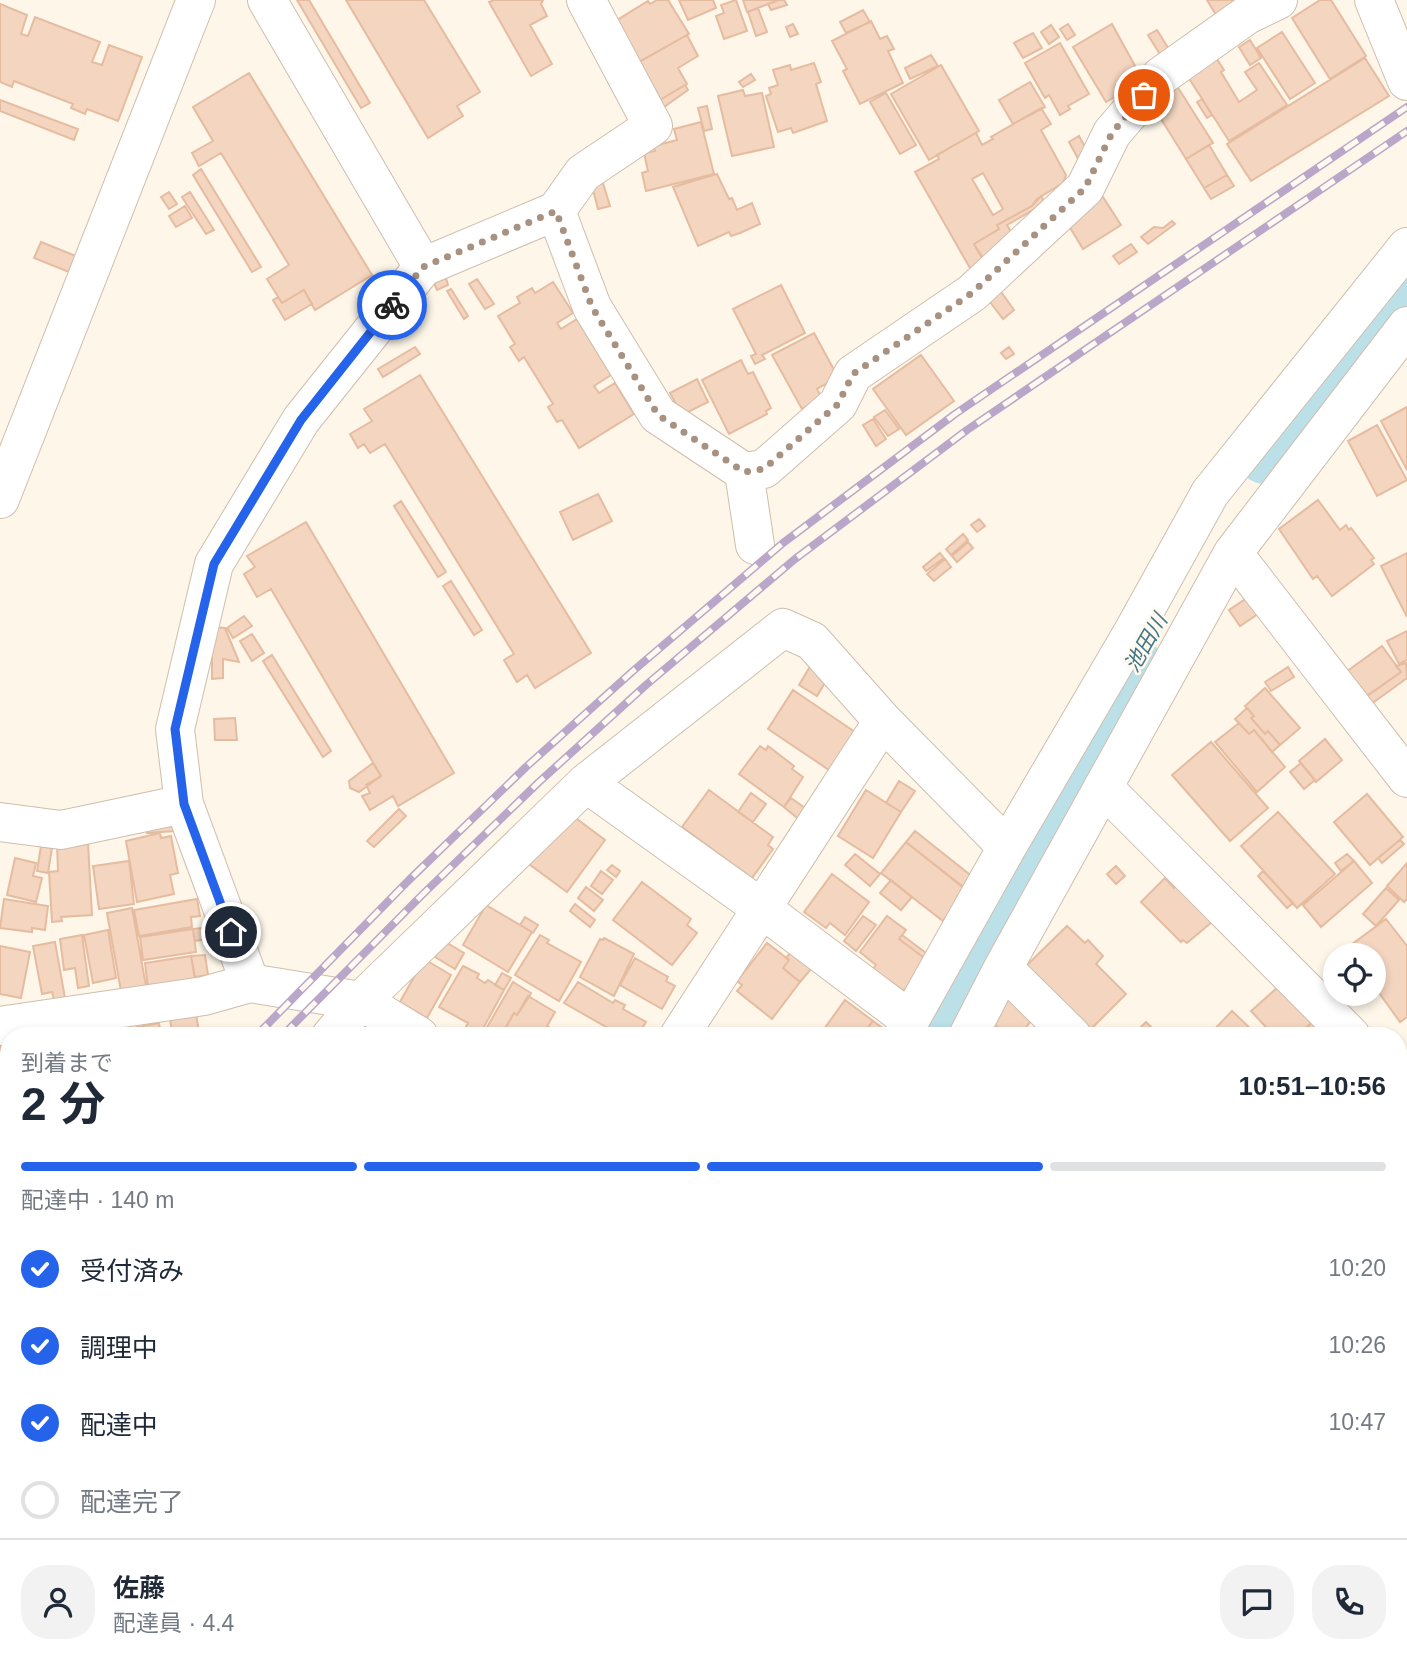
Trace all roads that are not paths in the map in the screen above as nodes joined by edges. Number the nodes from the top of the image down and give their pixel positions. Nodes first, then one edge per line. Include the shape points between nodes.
1 (196, 0) edge
2 (267, 0) edge
3 (586, 0) edge
4 (1278, 0) edge
5 (1374, 0) edge
6 (1407, 81) edge
7 (556, 211) junction
8 (1407, 247) edge
9 (423, 267) junction
10 (1407, 327) edge
11 (744, 472) junction
12 (0, 499) edge
13 (755, 545) dead end
14 (1233, 553) junction
15 (883, 721) junction
16 (1407, 778) edge
17 (586, 783) junction
18 (1103, 787) junction
19 (184, 804) junction
20 (0, 822) edge
21 (1007, 847) junction
22 (761, 908) junction
23 (1003, 968) junction
24 (250, 983) junction
25 (360, 1001) junction
26 (0, 1026) edge
27 (338, 1027) edge
28 (404, 1027) edge
29 (685, 1027) edge
30 (906, 1027) edge
31 (908, 1027) edge
32 (973, 1027) edge
33 (1063, 1027) edge
34 (1342, 1027) edge

1 - 12 street
2 - 9 street
3 - 7 street via 653,126 583,173
4 - 11 street via 1247,15 1161,76 1112,133 1085,188 972,293 853,374 838,404 764,469
5 - 6 street
7 - 9 street
7 - 11 street via 592,307 658,415
8 - 21 street via 1210,493
9 - 19 street via 301,420 214,564 175,729
10 - 14 street
11 - 13 street
14 - 16 street
14 - 18 street
15 - 17 street via 812,641 783,628
15 - 21 street
15 - 22 street
17 - 22 street
17 - 25 street
18 - 23 street
18 - 34 street
19 - 20 street via 61,830
19 - 24 street
21 - 31 street
22 - 29 street
22 - 30 street
23 - 32 street
23 - 33 street
24 - 25 street
24 - 26 street via 204,996
25 - 27 street
25 - 28 street

